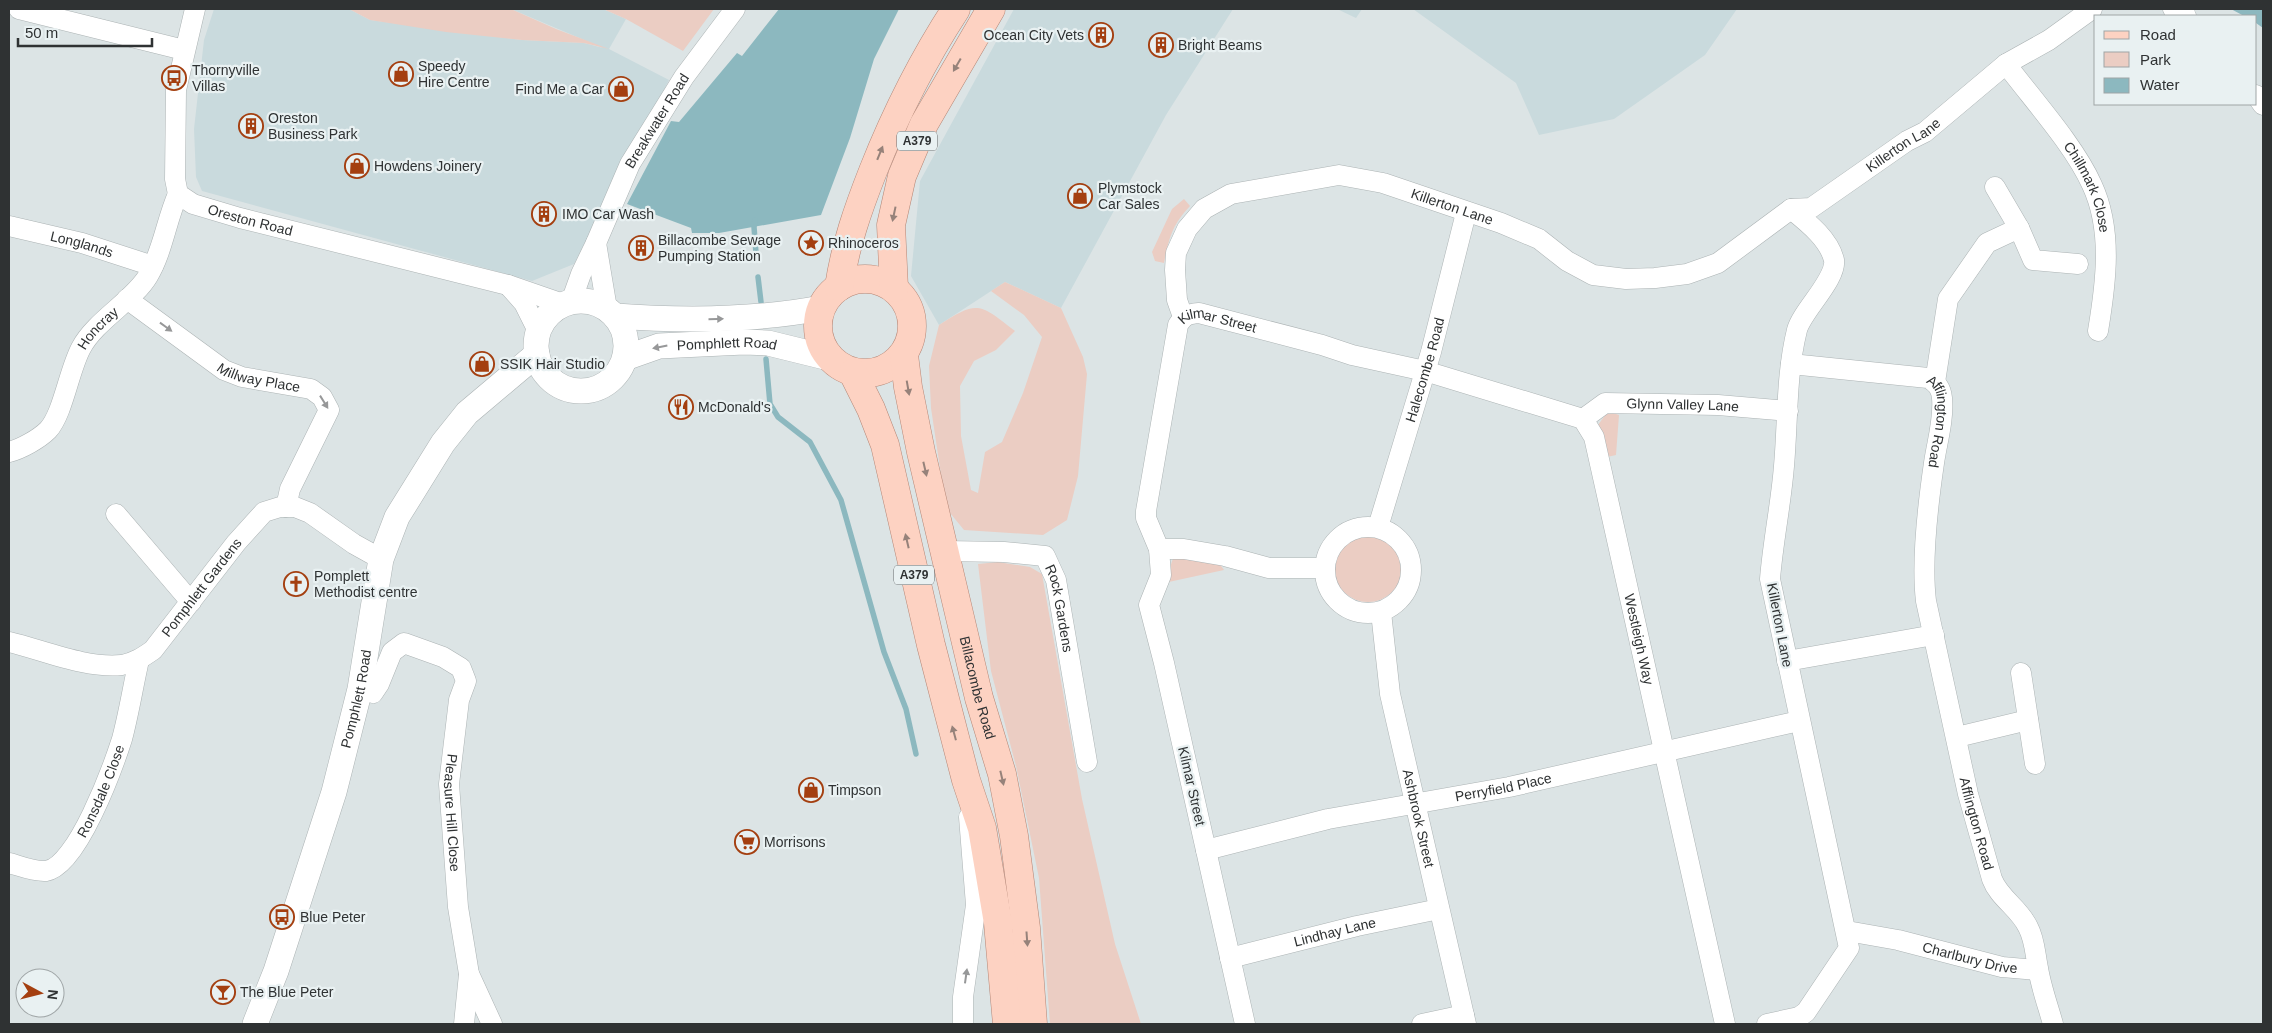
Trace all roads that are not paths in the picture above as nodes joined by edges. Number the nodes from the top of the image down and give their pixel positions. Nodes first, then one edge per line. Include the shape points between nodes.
1 (19, 9) edge
2 (195, 9) edge
3 (735, 9) edge
4 (991, 9) edge
5 (2092, 9) edge
6 (2173, 9) edge
7 (953, 14) edge
8 (2184, 15) edge
9 (974, 36) junction
10 (184, 50) junction
11 (2006, 64) junction
12 (1995, 186) dead end
13 (178, 194) junction
14 (1791, 209) junction
15 (1466, 212) junction
16 (9, 226) edge
17 (2019, 228) junction
18 (596, 243) junction
19 (156, 260) junction
20 (2078, 264) dead end
21 (508, 285) junction
22 (839, 287) junction
23 (894, 288) junction
24 (127, 299) junction
25 (567, 303) junction
26 (821, 308) junction
27 (611, 312) junction
28 (1183, 317) junction
29 (2098, 331) dead end
30 (537, 342) junction
31 (904, 355) junction
32 (625, 358) junction
33 (829, 358) junction
34 (1791, 364) junction
35 (1425, 371) junction
36 (853, 373) junction
37 (553, 381) junction
38 (1936, 382) junction
39 (489, 396) junction
40 (1788, 411) junction
41 (1584, 419) junction
42 (9, 452) edge
43 (286, 507) junction
44 (116, 514) dead end
45 (1378, 527) junction
46 (1160, 549) junction
47 (945, 552) junction
48 (382, 559) junction
49 (1325, 568) junction
50 (191, 602) junction
51 (1381, 612) junction
52 (1934, 635) junction
53 (9, 642) edge
54 (139, 660) junction
55 (1787, 661) junction
56 (2021, 673) dead end
57 (360, 689) junction
58 (2028, 720) junction
59 (1799, 721) junction
60 (1957, 737) junction
61 (1666, 752) junction
62 (1088, 762) dead end
63 (2035, 764) dead end
64 (966, 780) junction
65 (1414, 803) junction
66 (1206, 850) junction
67 (9, 862) edge
68 (1439, 909) junction
69 (1846, 930) junction
70 (1230, 958) junction
71 (2038, 970) junction
72 (469, 974) junction
73 (1464, 1019) edge
74 (255, 1024) edge
75 (464, 1024) edge
76 (492, 1024) edge
77 (963, 1024) edge
78 (1007, 1024) edge
79 (1033, 1024) edge
80 (1245, 1024) edge
81 (1422, 1024) edge
82 (1725, 1024) edge
83 (1767, 1024) edge
84 (2053, 1024) edge

1 - 10 street
2 - 10 street
3 - 18 street, Breakwater Road via 684,77 630,164
4 - 9 main road, A379
5 - 11 street, Killerton Lane via 2049,40
6 - 8 street
7 - 9 main road, A379
22 -> 7 main road, A379 via 843,257 857,211 894,117 930,48
9 -> 23 main road, A379 via 924,124 902,176 891,225
10 - 13 street via 176,90 175,179
11 - 14 street, Killerton Lane via 1924,132 1811,208
11 - 29 street, Chillmark Close via 2078,159 2093,186 2105,240
12 - 17 street
13 - 19 street, Honcray
13 - 21 street, Oreston Road via 192,204 240,218
14 - 15 street, Killerton Lane via 1718,263 1687,274 1626,279 1593,274 1567,261 1539,239
14 - 34 street, Killerton Lane via 1820,233 1834,261 1832,273 1798,328
15 - 28 street, Killerton Lane via 1383,183 1340,175 1231,194 1204,209 1187,229 1176,253 1177,300
15 - 35 street, Halecombe Road
16 - 19 street, Longlands
17 - 20 street via 2033,260
17 - 38 street via 1987,243 1948,299
18 - 25 street, Breakwater Road
18 - 27 street
19 - 24 street, Honcray via 147,278
21 - 25 street, Oreston Road
21 - 30 street via 524,304
22 - 23 main road via 861,279 878,280
22 - 26 main road
23 - 31 main road, A379 via 906,302 912,319 912,338
24 - 42 street, Honcray via 81,347 49,429
24 -> 43 street, Millway Place via 224,370 242,377 311,389 322,397 329,410 290,489
25 - 27 street via 596,303
25 - 30 street via 552,311
27 -> 26 street, Pomphlett Road via 664,320 760,318
26 - 33 main road via 817,325 820,343
27 - 32 street via 623,329
28 - 35 street, Kilmar Street via 1199,313 1352,355
28 - 46 street, Kilmar Street via 1178,325 1146,511
30 - 37 street via 540,364
30 - 39 street, Pomphlett Road
31 - 36 main road via 890,368 872,374
31 -> 47 main road, Billacombe Road / A379 via 920,445
33 -> 32 street, Pomphlett Road via 768,343 744,342 659,346
32 - 37 street via 614,377 592,390 565,388
33 - 36 main road via 840,368
34 - 38 street, Afflington Road via 1928,378
34 - 40 street, Killerton Lane
35 - 41 street
35 - 45 street, Halecombe Road
64 -> 36 main road, A379 via 930,645 885,445
37 - 39 street, Pomphlett Road
38 - 52 street, Afflington Road via 1942,400 1942,420 1934,465 1923,580
39 - 48 street, Pomphlett Road via 467,413 443,443 397,517
40 - 41 street, Glynn Valley Lane via 1718,405 1605,403
40 - 55 street, Killerton Lane via 1770,579
41 - 61 street, Westleigh Way via 1594,437
43 - 48 street, Pomphlett Gardens via 310,513
43 - 50 street, Pomphlett Gardens via 264,512
44 - 50 street
45 - 49 street via 1354,528 1344,533 1328,552
45 - 51 street via 1402,542 1411,568 1410,582 1403,595
46 - 49 street via 1228,557 1269,568
46 - 66 street, Kilmar Street via 1161,575 1149,605
47 - 62 street, Rock Gardens via 1045,556 1056,580
47 -> 79 main road, Billacombe Road / A379 via 978,698 1002,774 1014,836 1026,928
48 - 57 street, Pomphlett Road
49 - 51 street via 1328,588 1344,607 1362,613
50 - 54 street, Pomphlett Gardens via 153,650
51 - 65 street, Ashbrook Street via 1388,681
52 - 55 street
52 - 60 street, Afflington Road
53 - 54 street via 88,662 121,665
54 - 67 street, Ronsdale Close via 122,738 101,796 79,839 63,863 46,871
55 - 59 street, Killerton Lane
56 - 58 street
57 - 72 street, Pleasure Hill Close via 372,693 392,652 404,643 443,657 461,668 466,681 460,700 449,784 458,907
57 - 74 street, Pomphlett Road via 334,792 276,971
58 - 60 street
58 - 63 street
59 - 61 street, Perryfield Place
59 - 69 street, Killerton Lane
60 - 71 street, Afflington Road via 1968,794 1992,879 1996,889 2022,914 2036,952
61 - 65 street, Perryfield Place via 1504,788
61 - 82 street, Westleigh Way
77 -> 64 street via 963,997 976,905
64 - 78 main road, A379 via 982,828 998,923
65 - 66 street, Perryfield Place
65 - 68 street, Ashbrook Street
66 - 70 street, Kilmar Street
68 - 70 street, Lindhay Lane
68 - 73 street, Ashbrook Street
69 - 71 street, Charlbury Drive via 2002,967
69 - 83 street, Killerton Lane via 1849,948 1806,1012 1799,1017
70 - 80 street, Kilmar Street
71 - 84 street, Charlbury Drive
72 - 75 street, Pleasure Hill Close
72 - 76 street, Pleasure Hill Close
73 - 81 street

